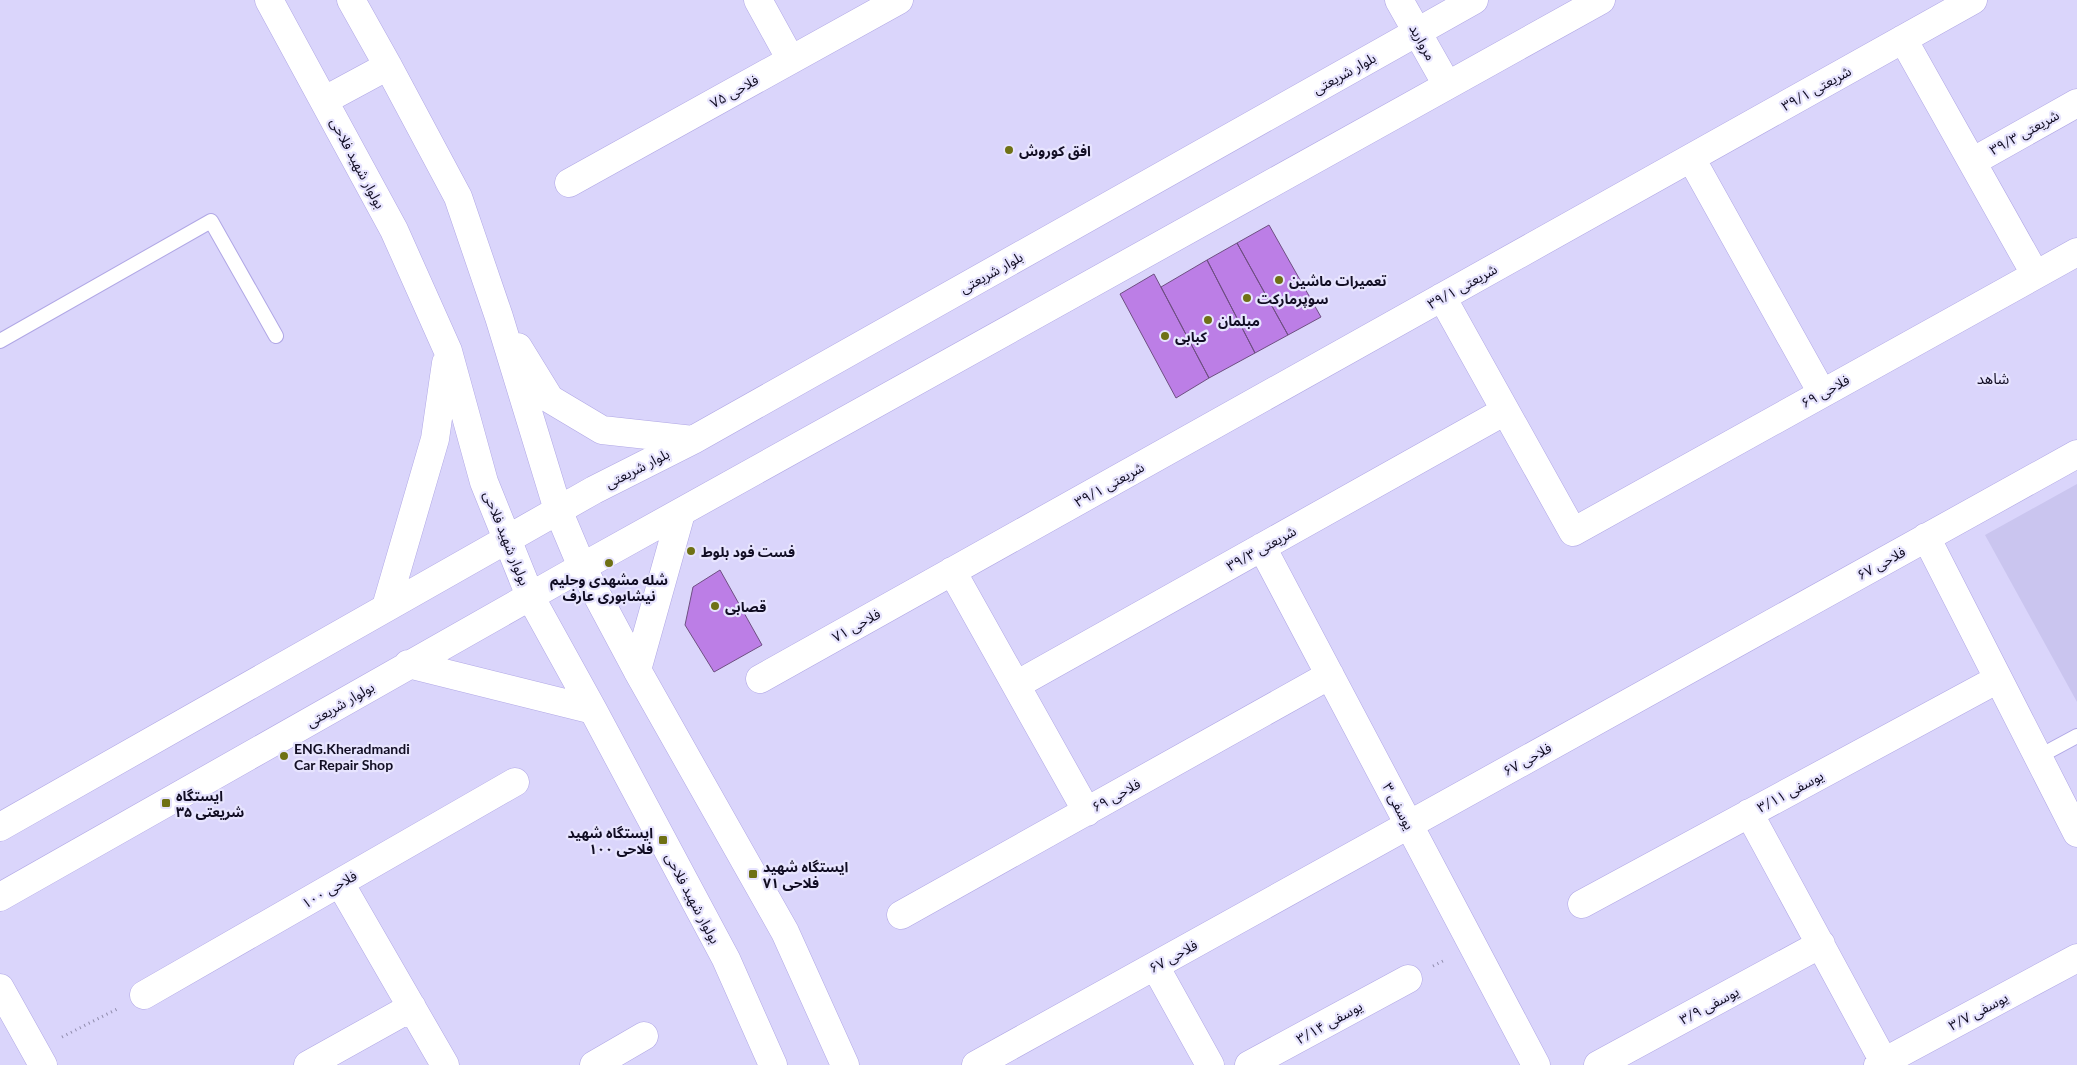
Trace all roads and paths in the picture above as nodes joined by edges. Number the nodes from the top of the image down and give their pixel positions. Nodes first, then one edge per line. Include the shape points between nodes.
1 (269, 0) edge
2 (351, 0) edge
3 (758, 0) edge
4 (899, 0) edge
5 (1399, 0) edge
6 (1474, 0) edge
7 (1601, 0) edge
8 (1973, 0) edge
9 (1417, 32) junction
10 (1903, 39) junction
11 (791, 60) junction
12 (388, 66) junction
13 (1447, 85) junction
14 (325, 100) junction
15 (2077, 103) edge
16 (1691, 158) junction
17 (1972, 162) junction
18 (569, 183) dead end
19 (2077, 252) edge
20 (2035, 274) junction
21 (1442, 297) junction
22 (499, 317) junction
23 (276, 336) dead end
24 (0, 341) edge
25 (448, 351) junction
26 (1822, 393) junction
27 (1505, 411) junction
28 (693, 440) junction
29 (2077, 454) edge
30 (558, 510) junction
31 (681, 513) junction
32 (1926, 537) junction
33 (506, 540) junction
34 (1262, 547) junction
35 (582, 567) junction
36 (952, 571) junction
37 (530, 596) junction
38 (386, 607) junction
39 (408, 664) junction
40 (637, 670) junction
41 (1330, 675) junction
42 (760, 679) dead end
43 (1998, 679) junction
44 (1016, 685) junction
45 (593, 710) junction
46 (2077, 736) edge
47 (2038, 757) junction
48 (515, 782) dead end
49 (1086, 812) junction
50 (1749, 813) junction
51 (1409, 825) junction
52 (0, 828) edge
53 (2077, 833) edge
54 (340, 883) junction
55 (0, 897) edge
56 (1582, 904) dead end
57 (901, 916) dead end
58 (1821, 944) junction
59 (1473, 946) junction
60 (2077, 958) edge
61 (1155, 966) junction
62 (1408, 978) joint
63 (0, 988) edge
64 (144, 995) joint
65 (412, 1007) junction
66 (644, 1036) dead end
67 (39, 1058) edge
68 (1881, 1063) edge
69 (308, 1065) edge
70 (445, 1065) edge
71 (594, 1065) edge
72 (773, 1065) edge
73 (845, 1065) edge
74 (976, 1065) edge
75 (1210, 1065) edge
76 (1249, 1065) edge
77 (1536, 1065) edge
78 (1598, 1065) edge

1 - 14 street, بولوار شهید فلاحی
2 - 12 street
3 - 11 street
4 - 11 street, فلاحی ۷۵
5 - 9 street, مروارید
6 - 9 street, بلوار شریعتی
7 - 13 street
8 - 10 street, شریعتی ۳۹/۱
9 - 13 street, مروارید
9 - 28 street, بلوار شریعتی
10 - 16 street, شریعتی ۳۹/۱
10 - 17 street
11 - 18 street, فلاحی ۷۵
12 - 14 street
12 - 22 street via 458,197
13 - 31 street
14 - 25 street, بولوار شهید فلاحی via 394,230
15 - 17 street, شریعتی ۳۹/۳
16 - 21 street, شریعتی ۳۹/۱
16 - 26 street
17 - 20 street
19 - 20 street, فلاحی ۶۹
20 - 26 street, فلاحی ۶۹
21 - 27 street
21 - 36 street, شریعتی ۳۹/۱
22 - 28 street via 550,399 602,430
22 - 30 street
23 - 24 lane via 211,221
25 - 33 street, بولوار شهید فلاحی via 484,482
25 - 38 street via 435,439
26 - 27 street, فلاحی ۶۹ via 1573,532
27 - 34 street, شریعتی ۳۹/۳
28 - 30 street, بلوار شریعتی
29 - 32 street, فلاحی ۶۷
30 - 33 street, بلوار شریعتی
30 - 35 street
31 - 35 street, بولوار شریعتی
31 - 40 street
32 - 43 street
32 - 51 street, فلاحی ۶۷
33 - 37 street, بولوار شهید فلاحی
33 - 38 street
34 - 41 street, یوسفی ۳
34 - 44 street, شریعتی ۳۹/۳
35 - 37 street, بولوار شریعتی
35 - 40 street
36 - 42 street, فلاحی ۷۱
36 - 44 street
37 - 39 street, بولوار شریعتی
37 - 45 street, بولوار شهید فلاحی
38 - 52 street
39 - 45 street
39 - 55 street, بولوار شریعتی
40 - 73 street via 785,932
41 - 49 street, فلاحی ۶۹
41 - 51 street, یوسفی ۳
43 - 47 street
43 - 50 street, یوسفی ۳/۱۱
44 - 49 street
45 - 72 street, بولوار شهید فلاحی via 726,959
46 - 47 lane
47 - 53 street
48 - 54 street, فلاحی ۱۰۰
49 - 57 street, فلاحی ۶۹
50 - 56 street, یوسفی ۳/۱۱
50 - 58 street
51 - 59 street, یوسفی ۳
51 - 61 street, فلاحی ۶۷
54 - 64 street, فلاحی ۱۰۰
54 - 65 street
58 - 68 street
58 - 78 street, یوسفی ۳/۹
59 - 62 path
59 - 77 street, یوسفی ۳
60 - 68 street, یوسفی ۳/۷
61 - 74 street, فلاحی ۶۷
61 - 75 street
62 - 76 street, یوسفی ۳/۱۴
63 - 67 street
64 - 67 path
65 - 69 street
65 - 70 street
66 - 71 street

